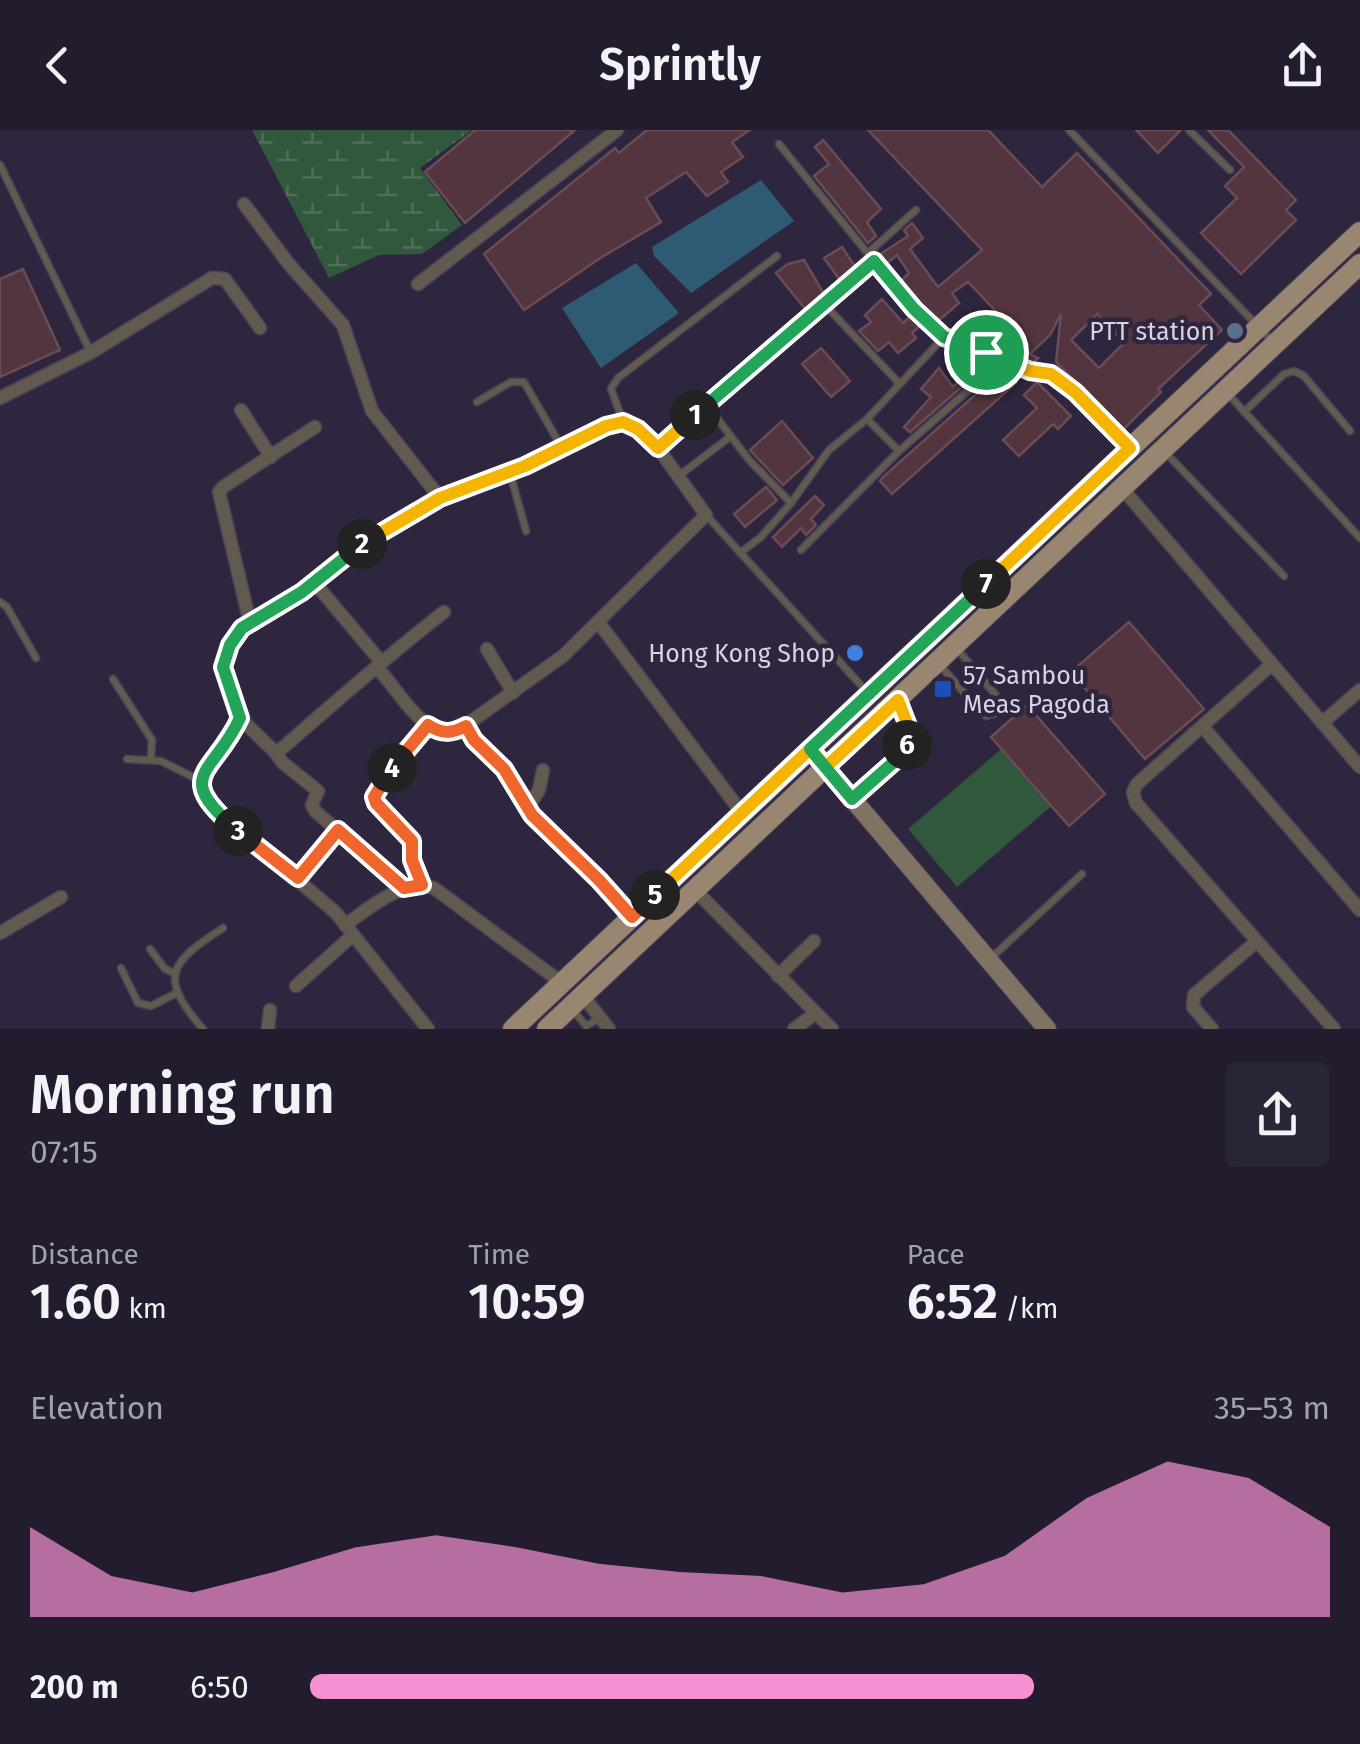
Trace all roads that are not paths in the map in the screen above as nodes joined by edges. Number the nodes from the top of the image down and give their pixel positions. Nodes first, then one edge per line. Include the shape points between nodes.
1 (616, 130) edge
2 (1070, 130) edge
3 (1189, 130) edge
4 (779, 144) dead end
5 (0, 165) edge
6 (1230, 170) dead end
7 (244, 204) dead end
8 (916, 210) dead end
9 (1358, 239) edge
10 (868, 253) junction
11 (777, 256) dead end
12 (874, 261) junction
13 (1360, 264) edge
14 (418, 284) dead end
15 (824, 304) junction
16 (1259, 327) junction
17 (260, 328) dead end
18 (944, 337) junction
19 (1275, 344) junction
20 (90, 352) junction
21 (1005, 358) junction
22 (898, 382) junction
23 (1225, 391) junction
24 (0, 398) edge
25 (477, 402) dead end
26 (707, 405) junction
27 (241, 410) dead end
28 (1244, 412) junction
29 (867, 418) junction
30 (623, 422) junction
31 (314, 427) dead end
32 (1350, 431) dead end
33 (730, 436) junction
34 (562, 448) junction
35 (658, 448) junction
36 (1130, 448) junction
37 (1163, 450) junction
38 (898, 451) junction
39 (272, 457) junction
40 (510, 472) junction
41 (677, 477) junction
42 (1122, 488) junction
43 (440, 498) junction
44 (791, 503) junction
45 (706, 516) junction
46 (526, 531) dead end
47 (1360, 538) edge
48 (801, 550) dead end
49 (740, 553) junction
50 (1284, 576) dead end
51 (314, 582) junction
52 (0, 602) edge
53 (444, 612) dead end
54 (250, 623) junction
55 (600, 623) junction
56 (955, 647) junction
57 (487, 649) dead end
58 (36, 658) dead end
59 (938, 663) junction
60 (1272, 664) junction
61 (380, 665) junction
62 (112, 679) dead end
63 (1360, 690) edge
64 (513, 693) junction
65 (869, 694) junction
66 (898, 700) junction
67 (240, 718) junction
68 (1322, 722) junction
69 (428, 725) junction
70 (466, 726) junction
71 (1203, 727) junction
72 (810, 749) junction
73 (275, 752) junction
74 (151, 758) junction
75 (127, 759) dead end
76 (1360, 766) edge
77 (826, 767) junction
78 (543, 770) dead end
79 (200, 781) junction
80 (852, 799) junction
81 (526, 809) junction
82 (742, 813) junction
83 (338, 830) junction
84 (1082, 874) dead end
85 (298, 878) junction
86 (422, 885) junction
87 (404, 888) junction
88 (696, 890) junction
89 (61, 897) dead end
90 (1360, 910) edge
91 (632, 917) junction
92 (223, 928) dead end
93 (349, 930) junction
94 (0, 933) edge
95 (814, 941) dead end
96 (1258, 941) junction
97 (150, 950) dead end
98 (989, 960) junction
99 (121, 968) dead end
100 (176, 974) junction
101 (778, 976) junction
102 (562, 982) junction
103 (296, 986) dead end
104 (176, 994) junction
105 (577, 1001) junction
106 (270, 1010) dead end
107 (816, 1013) junction
108 (604, 1023) edge
109 (204, 1029) edge
110 (268, 1029) edge
111 (428, 1029) edge
112 (513, 1029) edge
113 (548, 1029) edge
114 (794, 1029) edge
115 (832, 1029) edge
116 (1048, 1029) edge
117 (1212, 1029) edge
118 (1334, 1029) edge

1 - 14 street
2 - 16 lane
3 - 6 lane
4 - 10 lane
5 - 20 lane
7 - 43 street via 343,325 372,411
8 - 10 lane
9 - 16 main road
10 - 12 lane
11 - 30 lane via 618,378 611,389
12 - 15 lane
12 - 18 lane
13 - 19 main road
15 - 22 lane
15 - 26 lane
16 - 19 lane
16 - 36 main road
17 - 20 street via 224,279 212,278
18 - 21 lane
18 - 22 lane
19 - 23 main road
20 - 24 street
21 - 36 lane via 1051,374
21 - 38 lane
22 - 29 lane
23 - 28 lane
23 - 37 main road
25 - 34 lane via 510,382 524,382
26 - 33 lane
26 - 35 lane
27 - 39 street
28 - 32 lane via 1294,371
28 - 47 lane
29 - 38 lane
29 - 44 lane via 829,450
30 - 34 street
30 - 35 street
31 - 39 street
33 - 41 lane
33 - 44 lane
34 - 40 street
35 - 41 street
36 - 65 main road
37 - 42 main road
37 - 50 lane
38 - 48 lane
39 - 54 street via 223,486 219,498
40 - 43 street
40 - 46 lane
41 - 45 street
42 - 56 main road
42 - 60 street
43 - 51 street via 358,546
44 - 49 lane
45 - 49 lane
45 - 55 street
49 - 65 lane
51 - 54 street
51 - 61 street
52 - 58 lane
53 - 61 street
54 - 67 street via 235,635 223,667
55 - 64 street
55 - 82 street
56 - 59 main road
56 - 59 lane via 1000,700 997,714 980,712
57 - 64 street
59 - 66 main road
60 - 68 street
60 - 71 street
61 - 69 street
61 - 73 street
62 - 74 lane via 152,740
63 - 68 street
64 - 70 street
65 - 72 main road
66 - 77 main road
66 - 80 lane via 910,731 904,753
67 - 73 street
67 - 79 street
68 - 76 street
69 - 70 street via 440,732
69 - 86 street via 374,797 412,841
70 - 81 street via 504,769
71 - 90 street
71 - 96 street via 1132,792
72 - 77 street
72 - 82 main road
73 - 83 street via 316,788 313,808
74 - 75 lane
74 - 79 lane
77 - 80 street
77 - 88 main road
78 - 81 street
79 - 85 street via 217,813
80 - 98 street
81 - 91 street
82 - 91 main road
83 - 85 street
83 - 87 street
84 - 98 lane
85 - 93 street
86 - 87 street
86 - 102 street via 452,899
87 - 93 street
88 - 101 street
88 - 105 main road
89 - 94 street
91 - 102 main road
92 - 100 lane via 184,953
93 - 103 street
93 - 111 street
95 - 101 street
96 - 117 street via 1194,995 1193,1007
96 - 118 street
97 - 100 lane
98 - 116 street
99 - 104 lane via 138,1003 151,1006
100 - 104 lane
101 - 107 street
102 - 112 main road
104 - 109 lane
105 - 108 street
105 - 113 main road
106 - 110 street
107 - 114 street
107 - 115 street

